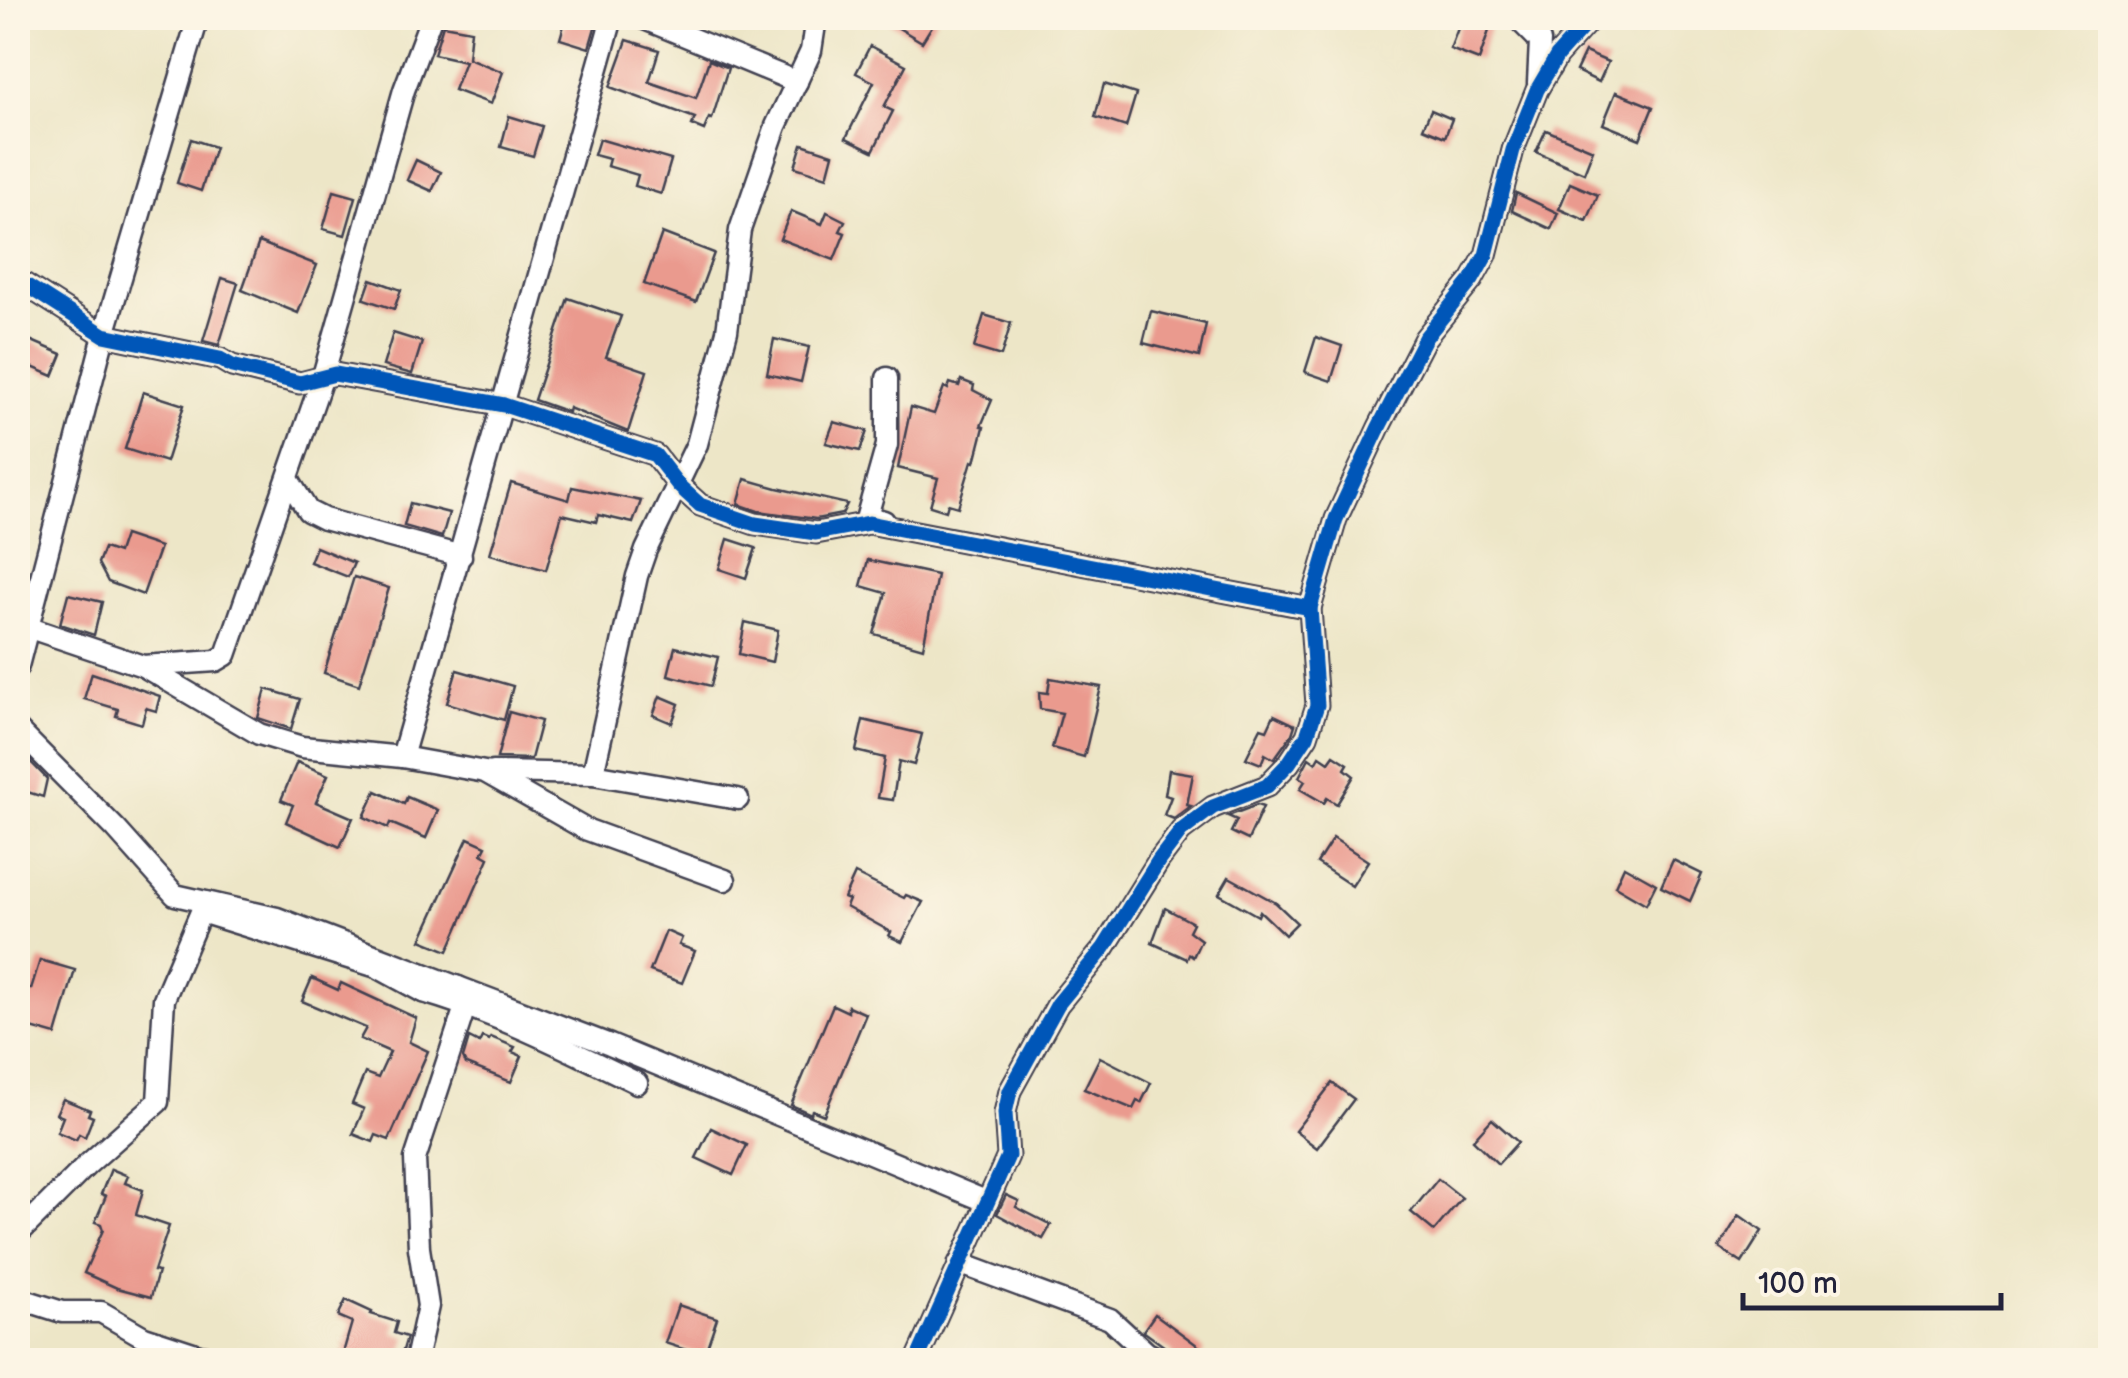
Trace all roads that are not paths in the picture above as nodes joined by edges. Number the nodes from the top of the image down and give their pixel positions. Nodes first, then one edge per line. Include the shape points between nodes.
1 (198, 18) edge
2 (431, 18) edge
3 (612, 18) edge
4 (642, 18) edge
5 (816, 18) edge
6 (1517, 18) edge
7 (1591, 18) edge
8 (797, 82) junction
9 (1537, 90) junction
10 (18, 280) edge
11 (104, 336) junction
12 (323, 376) junction
13 (887, 378) dead end
14 (504, 405) junction
15 (288, 479) junction
16 (679, 486) junction
17 (944, 537) junction
18 (461, 556) junction
19 (1310, 608) junction
20 (27, 628) junction
21 (18, 666) edge
22 (143, 666) junction
23 (18, 730) edge
24 (402, 758) junction
25 (484, 772) junction
26 (593, 774) junction
27 (738, 799) dead end
28 (725, 880) dead end
29 (462, 996) junction
30 (637, 1083) dead end
31 (988, 1202) junction
32 (18, 1234) edge
33 (959, 1264) junction
34 (18, 1298) edge
35 (234, 1360) edge
36 (416, 1360) edge
37 (918, 1360) edge
38 (1160, 1360) edge

1 - 11 street
2 - 12 street via 404,90
3 - 14 street
4 - 8 street
5 - 8 street
6 - 9 street via 1540,41
7 - 9 street
8 - 16 street via 740,230 713,392
9 - 19 street via 1486,255 1426,338 1379,427 1336,519
10 - 11 street
11 - 12 street via 300,383
11 - 20 street
12 - 14 street
12 - 15 street
13 - 17 street via 887,445 867,516
14 - 16 street via 655,456
14 - 18 street
15 - 18 street via 308,511
15 - 22 street via 223,660
16 - 17 street via 700,505 755,524 816,532 870,523
16 - 26 street via 636,576
17 - 19 street
18 - 24 street
19 - 31 street via 1317,705 1307,736 1267,786 1213,808 1182,831 1058,1004 1010,1091 1008,1156
20 - 21 street
20 - 22 street
22 - 24 street via 259,734
23 - 29 street via 175,895 277,918
24 - 25 street
25 - 26 street
25 - 28 street via 586,829
26 - 27 street
29 - 30 street
29 - 31 street via 610,1045
29 - 32 street via 423,992 378,967 201,912 164,999 158,1102
29 - 36 street via 415,1159 428,1306
31 - 33 street
33 - 37 street
33 - 38 street via 1110,1320
34 - 35 street via 62,1312 101,1312 144,1337

